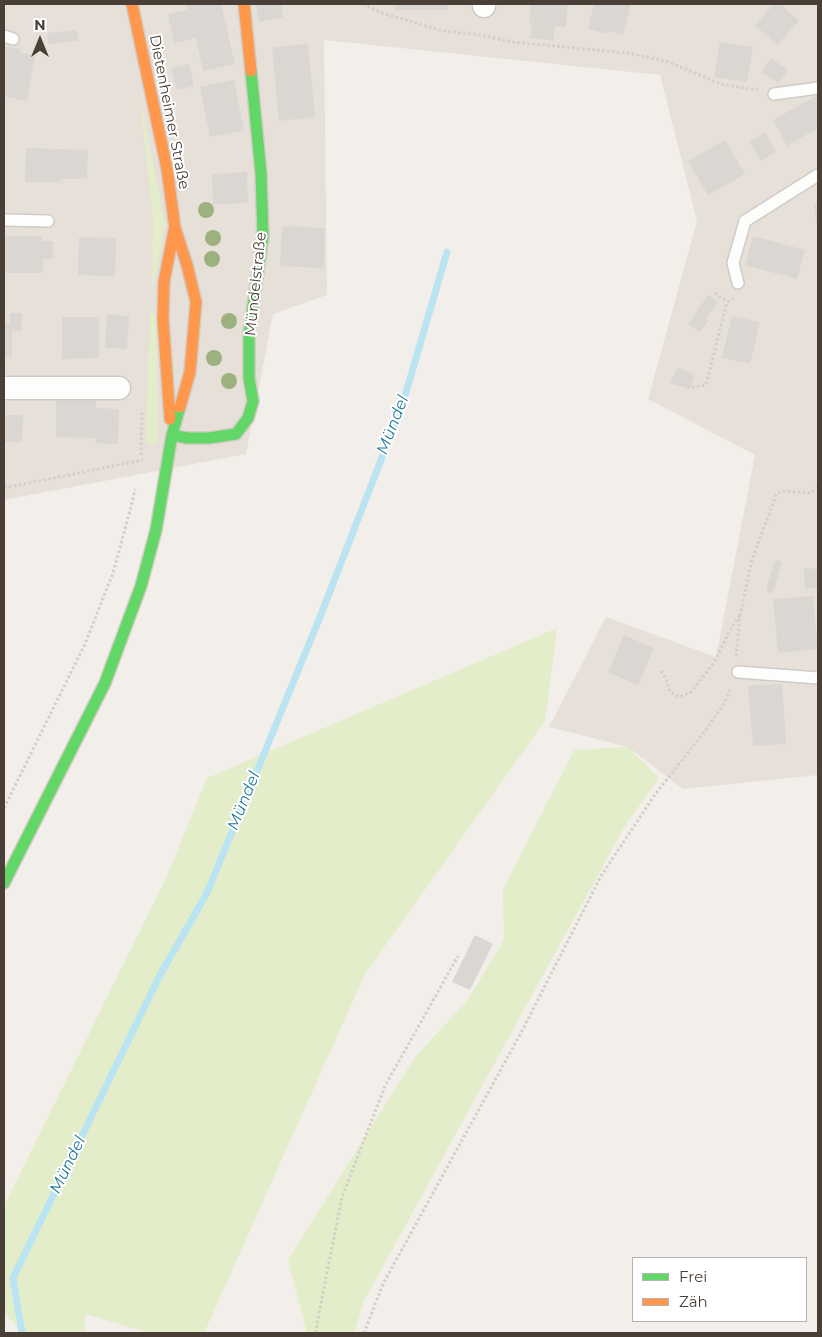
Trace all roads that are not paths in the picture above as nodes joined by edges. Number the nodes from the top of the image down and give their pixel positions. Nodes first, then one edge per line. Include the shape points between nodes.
1 (132, 4) edge
2 (244, 4) edge
3 (818, 88) edge
4 (774, 94) road end
5 (818, 175) edge
6 (4, 220) edge
7 (48, 220) dead end
8 (175, 228) junction
9 (738, 283) road end
10 (4, 388) edge
11 (119, 388) dead end
12 (172, 435) junction
13 (738, 672) road end
14 (818, 678) edge
15 (4, 883) edge

1 - 8 main road, Dietenheimer Straße via 168,169
2 - 12 main road, Mündelstraße via 261,173 263,236 249,334 249,378 253,400 248,418 236,434 208,438
3 - 4 lane
5 - 9 lane via 745,221 734,263
6 - 7 lane
8 - 12 main road, Dietenheimer Straße via 164,282 163,320
8 - 12 main road, Dietenheimer Straße via 196,302 190,372
10 - 11 street
12 - 15 main road via 156,530 142,586 105,683
13 - 14 lane

